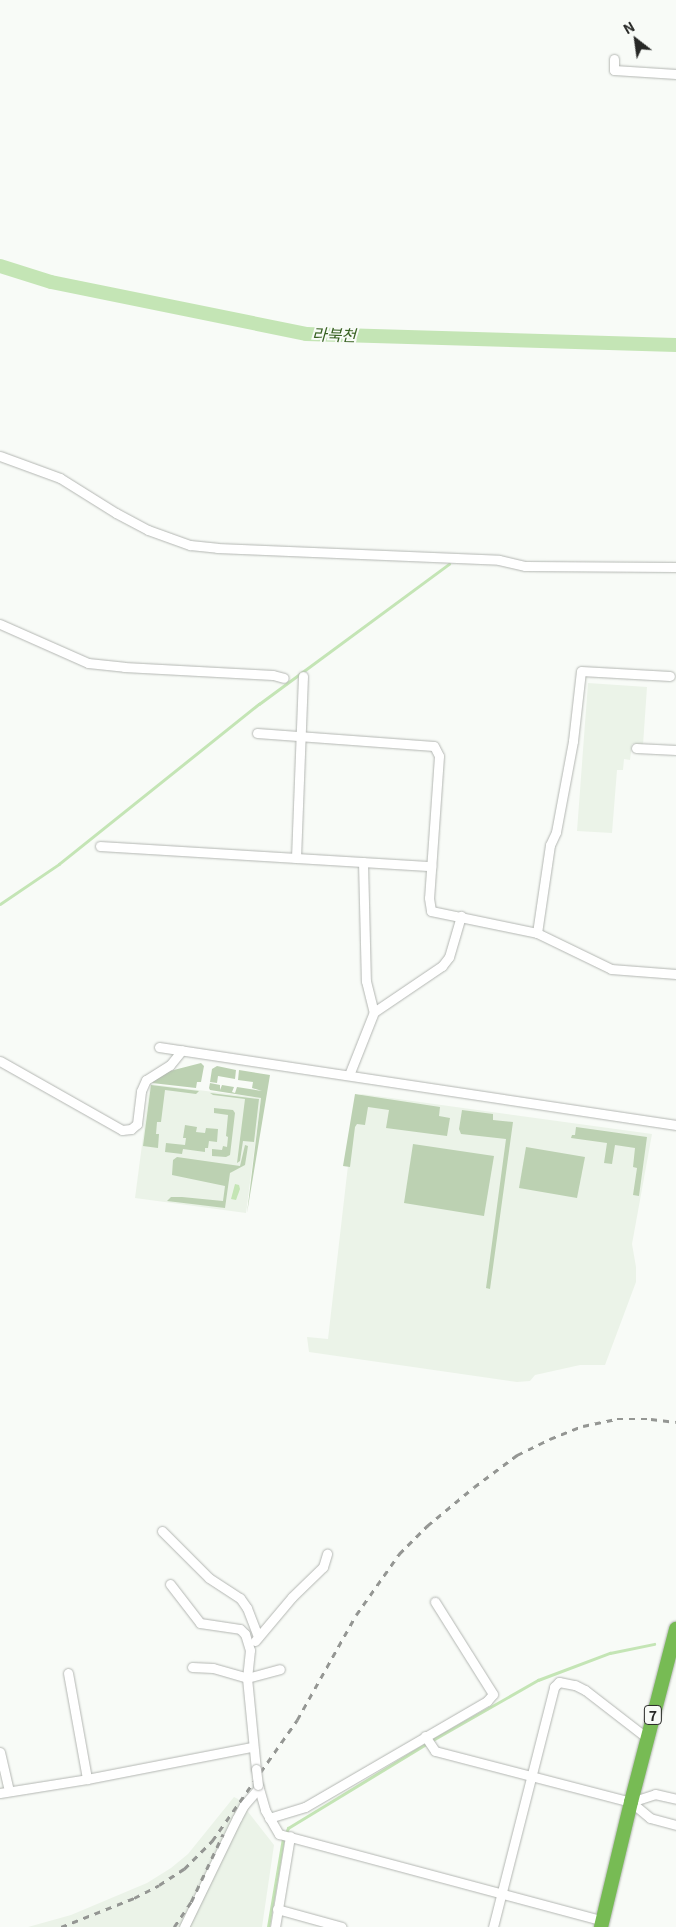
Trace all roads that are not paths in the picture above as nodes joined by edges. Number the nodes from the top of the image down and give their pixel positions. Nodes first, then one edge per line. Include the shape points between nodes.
1 (614, 59) dead end
2 (676, 74) edge
3 (0, 456) edge
4 (676, 567) edge
5 (0, 624) edge
6 (303, 676) dead end
7 (670, 676) dead end
8 (284, 678) dead end
9 (258, 733) dead end
10 (301, 736) junction
11 (636, 748) dead end
12 (676, 750) edge
13 (100, 846) dead end
14 (296, 858) junction
15 (363, 862) junction
16 (431, 866) junction
17 (461, 916) junction
18 (537, 933) junction
19 (676, 974) edge
20 (374, 1012) junction
21 (159, 1047) dead end
22 (182, 1050) junction
23 (0, 1061) edge
24 (349, 1075) junction
25 (676, 1125) edge
26 (162, 1531) dead end
27 (327, 1554) dead end
28 (170, 1584) dead end
29 (435, 1602) dead end
30 (676, 1630) edge
31 (258, 1637) junction
32 (250, 1650) junction
33 (673, 1654) edge
34 (192, 1667) dead end
35 (280, 1669) dead end
36 (68, 1673) dead end
37 (247, 1678) junction
38 (647, 1738) junction
39 (430, 1743) junction
40 (252, 1747) junction
41 (0, 1752) edge
42 (531, 1776) junction
43 (86, 1779) junction
44 (259, 1787) junction
45 (5, 1792) edge
46 (676, 1799) edge
47 (630, 1802) junction
48 (269, 1818) junction
49 (676, 1824) edge
50 (285, 1835) junction
51 (500, 1894) junction
52 (277, 1909) junction
53 (602, 1924) edge
54 (184, 1927) edge
55 (275, 1927) edge
56 (342, 1927) edge
57 (493, 1927) edge

1 - 2 street via 614,70
3 - 4 street via 60,478 148,530 190,545 499,560 525,566
5 - 8 street via 88,663 274,674
6 - 10 street
7 - 18 street via 581,671 573,741 556,832 550,845
9 - 10 street
10 - 14 street
10 - 16 street via 434,746 439,756
11 - 12 street
13 - 14 street
14 - 15 street
15 - 16 street
15 - 20 street via 366,981
16 - 17 street via 431,911
17 - 18 street
17 - 20 street via 449,956 442,966
18 - 19 street via 611,969
20 - 24 street
21 - 22 street
22 - 23 street via 170,1065 146,1080 141,1091 137,1124 122,1130
22 - 24 street
24 - 25 street
26 - 31 street via 209,1578 240,1598
27 - 31 street via 323,1567
28 - 32 street via 200,1623 240,1629
29 - 39 street via 493,1694
30 - 33 highway, 7
31 - 32 street
32 - 37 street
33 - 38 highway, 7
34 - 37 street via 213,1668
35 - 37 street
36 - 43 street
37 - 40 street
38 - 42 street via 585,1690 560,1682 554,1688
38 - 47 highway, 7
39 - 42 street
39 - 48 street via 305,1807
40 - 43 street
40 - 44 street, bridge
41 - 45 street
42 - 47 street
42 - 51 street
43 - 45 street
44 - 48 street
44 - 54 street via 237,1818
46 - 47 street via 655,1794
47 - 49 street via 650,1818
47 - 53 highway, 7
48 - 50 street
50 - 51 street
50 - 52 street
51 - 53 street
51 - 57 street
52 - 55 street
52 - 56 street

